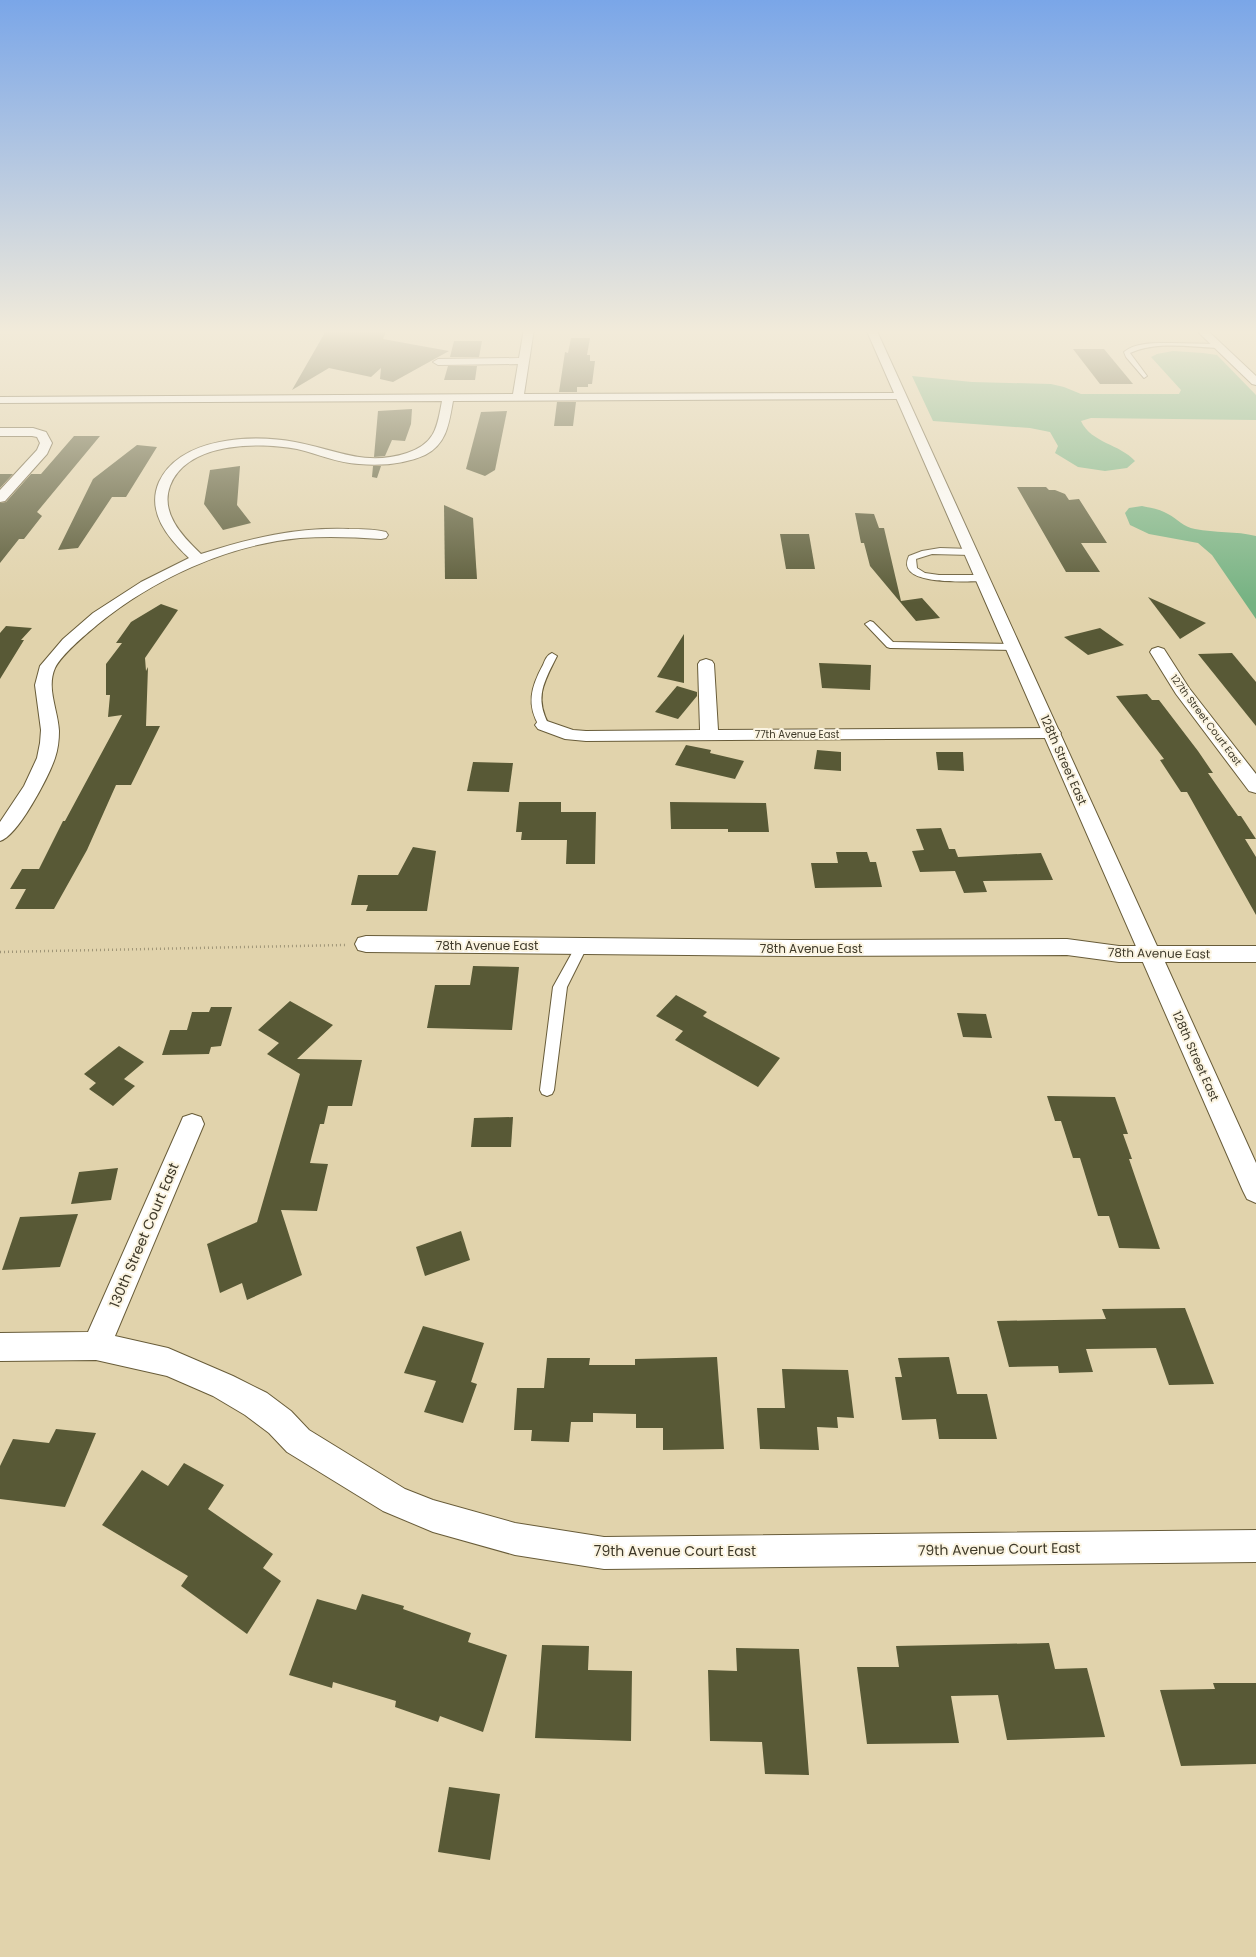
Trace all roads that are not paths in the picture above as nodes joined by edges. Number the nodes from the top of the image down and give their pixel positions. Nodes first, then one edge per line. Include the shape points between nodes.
1 (443, 420) edge
2 (911, 420) edge
3 (0, 432) edge
4 (0, 498) edge
5 (381, 535) dead end
6 (970, 552) junction
7 (198, 559) junction
8 (983, 578) junction
9 (870, 624) dead end
10 (1014, 647) junction
11 (1158, 652) dead end
12 (552, 656) dead end
13 (706, 664) dead end
14 (544, 725) joint
15 (1052, 733) junction
16 (709, 734) junction
17 (1256, 787) edge
18 (0, 835) edge
19 (366, 944) road end
20 (582, 945) junction
21 (1150, 954) junction
22 (1256, 954) edge
23 (547, 1090) dead end
24 (192, 1124) dead end
25 (1256, 1191) edge
26 (96, 1346) junction
27 (0, 1347) edge
28 (1256, 1546) edge

1 - 7 street via 436,442 420,452 402,457 372,461 352,460 293,445 254,443 221,446 197,452 180,461 169,471 164,484 161,508 171,532
2 - 6 street, 128th Street East
3 - 4 street via 33,432 42,435 46,443 43,451
5 - 7 street via 308,534 273,538
6 - 8 street, 128th Street East
6 - 8 lane via 916,555 912,558 912,569 927,576
7 - 18 street via 157,578 111,605 76,636 46,670 44,680 50,731 42,767 20,811
8 - 10 street, 128th Street East
9 - 10 lane via 890,645
10 - 15 street, 128th Street East
11 - 17 street, 127th Street Court East via 1182,690
12 - 14 lane via 539,682 535,699 537,714
13 - 16 street
14 - 16 street, 77th Avenue East via 571,735 586,736
15 - 16 street, 77th Avenue East
15 - 21 street, 128th Street East
19 - 20 street, 78th Avenue East
20 - 21 street, 78th Avenue East via 794,948 1067,947 1119,954
20 - 23 lane via 560,987
21 - 22 street, 78th Avenue East
21 - 25 street, 128th Street East
24 - 26 street, 130th Street Court East
26 - 27 street, 79th Avenue Court East
26 - 28 street, 79th Avenue Court East via 168,1362 223,1386 256,1404 280,1422 298,1441 394,1500 433,1516 515,1539 604,1553

